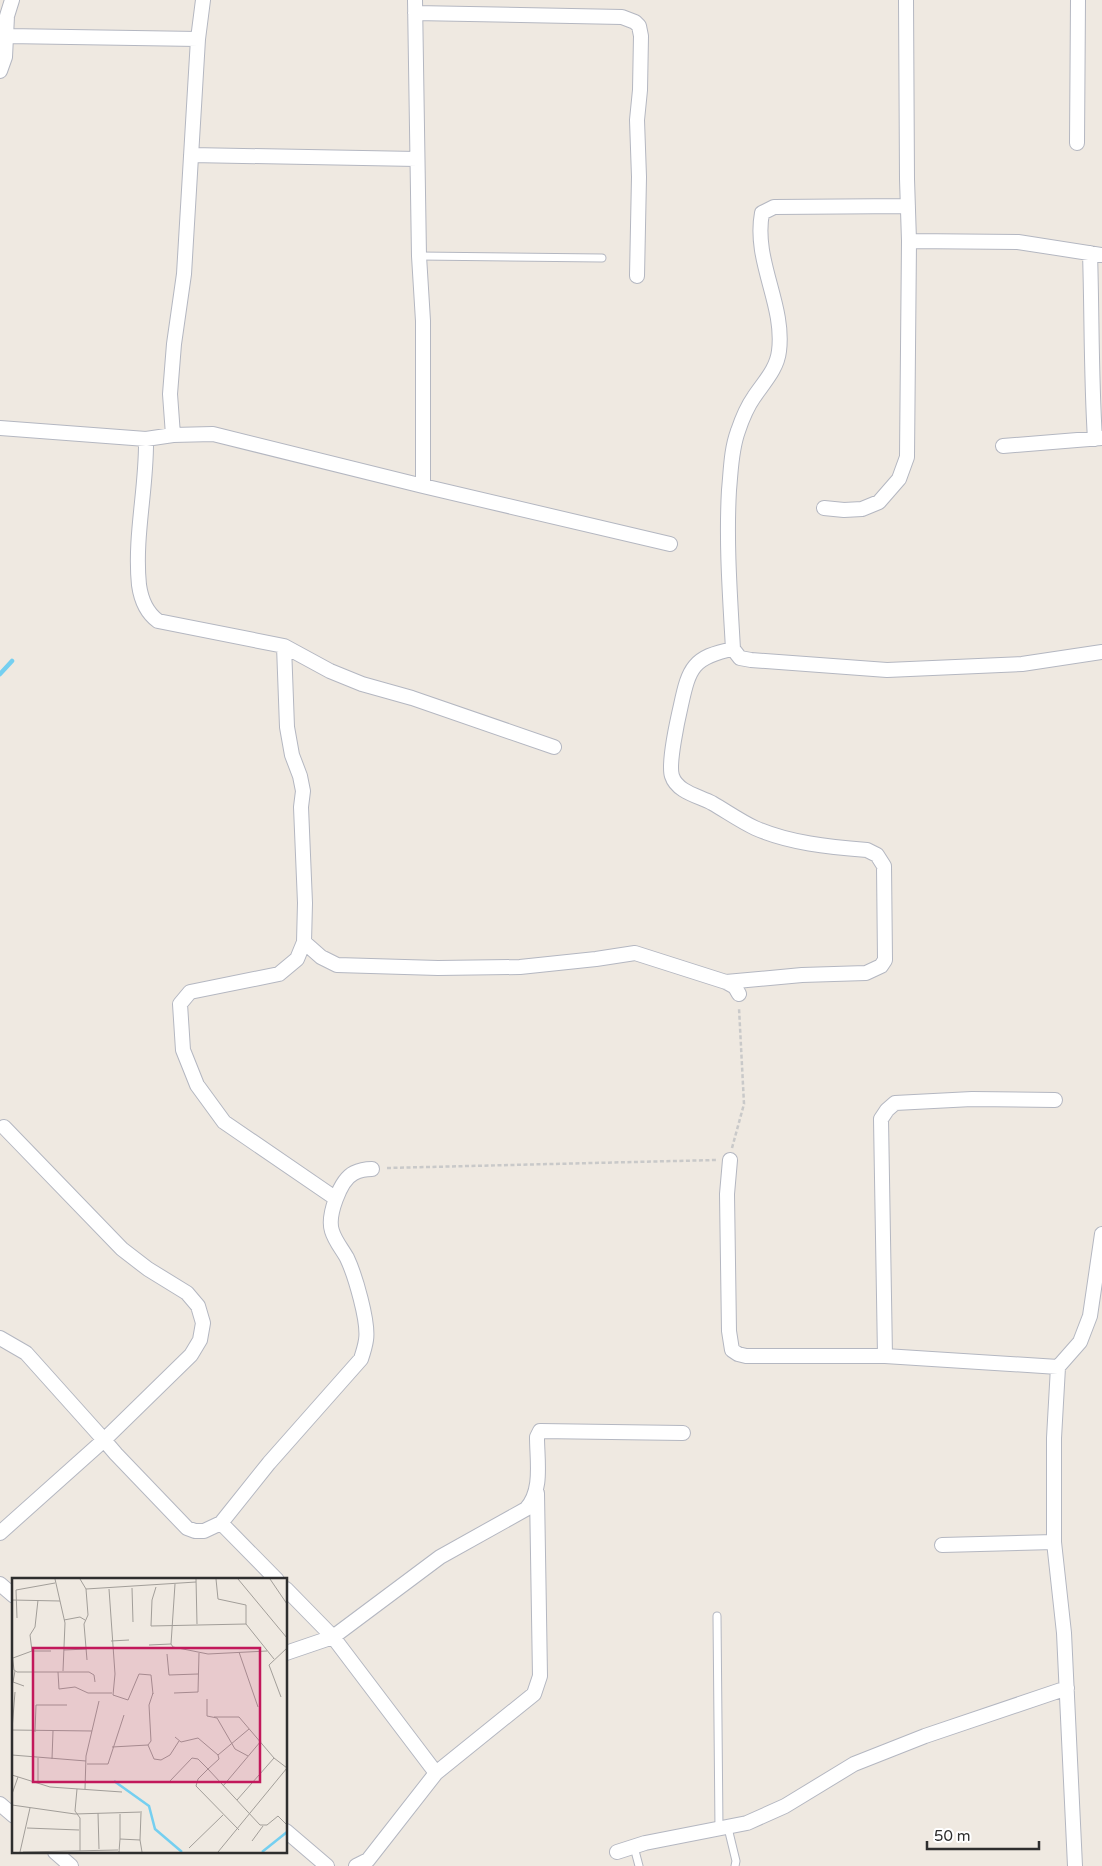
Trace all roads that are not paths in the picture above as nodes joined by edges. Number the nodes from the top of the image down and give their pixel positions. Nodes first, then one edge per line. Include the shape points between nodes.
1 (12, 0) edge
2 (202, 0) edge
3 (906, 0) edge
4 (1078, 0) edge
5 (415, 6) edge
6 (8, 36) junction
7 (198, 39) junction
8 (0, 71) edge
9 (1077, 142) dead end
10 (191, 154) junction
11 (417, 159) junction
12 (908, 206) junction
13 (909, 241) junction
14 (1096, 254) edge
15 (419, 256) junction
16 (602, 258) dead end
17 (637, 276) dead end
18 (0, 428) edge
19 (172, 435) junction
20 (1098, 438) edge
21 (146, 439) junction
22 (1003, 446) dead end
23 (423, 486) junction
24 (824, 508) dead end
25 (670, 544) dead end
26 (284, 646) junction
27 (733, 649) junction
28 (1102, 652) edge
29 (554, 747) dead end
30 (304, 942) junction
31 (726, 982) junction
32 (739, 994) road end
33 (1055, 1100) dead end
34 (4, 1127) dead end
35 (730, 1160) road end
36 (372, 1169) road end
37 (335, 1198) junction
38 (1102, 1234) edge
39 (0, 1338) edge
40 (885, 1356) junction
41 (1058, 1367) junction
42 (684, 1433) dead end
43 (104, 1440) junction
44 (537, 1491) junction
45 (221, 1523) junction
46 (0, 1533) edge
47 (1054, 1542) junction
48 (942, 1545) dead end
49 (275, 1578) edge
50 (0, 1584) edge
51 (288, 1591) edge
52 (12, 1594) edge
53 (717, 1616) dead end
54 (333, 1637) junction
55 (288, 1652) edge
56 (1067, 1688) junction
57 (436, 1773) junction
58 (0, 1804) edge
59 (12, 1814) edge
60 (724, 1829) junction
61 (288, 1833) edge
62 (634, 1847) junction
63 (617, 1852) dead end
64 (57, 1854) edge
65 (71, 1866) edge
66 (327, 1866) edge
67 (356, 1866) edge
68 (639, 1866) edge
69 (735, 1866) edge
70 (1076, 1866) edge

1 - 6 street
2 - 7 street
3 - 12 street
4 - 9 street
5 - 11 street
5 - 17 street via 622,17 636,22 641,36 637,120
6 - 7 street
6 - 8 street via 6,57
7 - 10 street
10 - 11 street
10 - 19 street via 184,274 170,394
11 - 15 street
12 - 13 street
12 - 27 street via 774,207 762,213 760,228 764,265 776,307 780,342 771,374 745,413 733,451 727,519
13 - 14 street via 1018,242
13 - 24 street via 907,457 899,480 879,502 844,510
14 - 20 street via 1092,396
15 - 16 lane
15 - 23 street via 423,321
18 - 21 street
19 - 21 street
19 - 23 street via 213,434
20 - 22 street
21 - 26 street via 138,563 139,587 150,616 158,621
23 - 25 street
26 - 29 street via 362,684
26 - 30 street via 287,727 303,791
27 - 28 street via 740,658 751,660 887,670 1022,664
27 - 31 street via 697,663 687,678 672,757 672,778 685,791 754,828 800,842 877,854 884,866 885,960 881,966 866,973
30 - 31 street via 321,957 337,965 520,967 635,953
30 - 37 street via 297,959 279,974 190,992 180,1004 183,1050 197,1085 224,1122
31 - 32 street
33 - 40 street via 972,1098 895,1103 881,1118
34 - 43 street via 122,1249 187,1293 198,1306 203,1324 200,1340 191,1355
35 - 40 street via 727,1194 732,1350 746,1356
36 - 37 street via 352,1174
37 - 45 street via 330,1216 331,1231 355,1280 366,1339 361,1359 269,1462
38 - 41 street via 1090,1316 1080,1342
39 - 43 street via 26,1353
40 - 41 street
41 - 47 street
42 - 44 street via 540,1432 537,1438
43 - 45 street via 186,1528 204,1531
43 - 46 street
44 - 54 street via 526,1509 440,1558
44 - 57 street via 538,1686 534,1694
45 - 49 street
47 - 48 street
47 - 56 street
50 - 52 street
51 - 54 street
53 - 60 lane
54 - 55 street
54 - 57 street
56 - 60 street via 925,1736 854,1764 785,1806 747,1823
56 - 70 street
57 - 67 street via 368,1860
58 - 59 street
60 - 62 street
60 - 69 lane
61 - 66 street
62 - 63 street
62 - 68 lane
64 - 65 street

